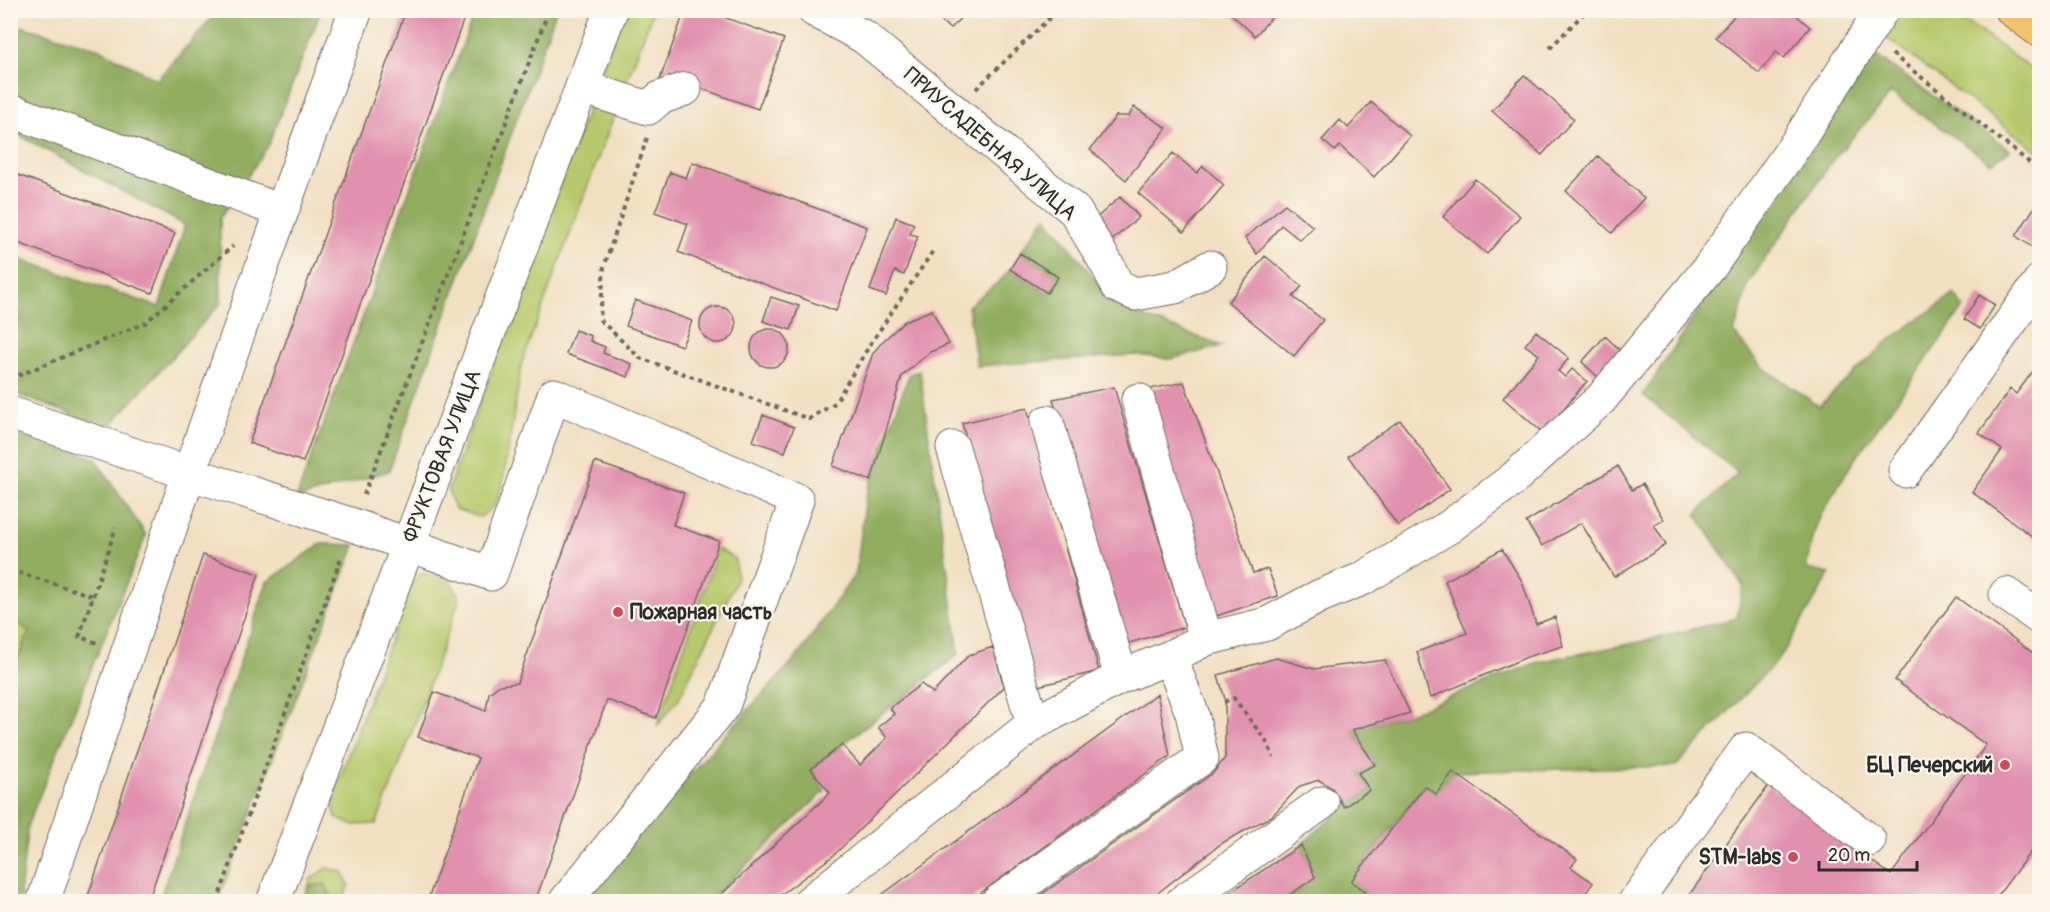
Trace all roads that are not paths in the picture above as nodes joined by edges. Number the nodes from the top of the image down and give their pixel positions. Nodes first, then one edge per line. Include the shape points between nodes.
1 (356, 10) edge
2 (611, 10) edge
3 (814, 10) edge
4 (2012, 10) edge
5 (1870, 31) edge
6 (2040, 31) edge
7 (582, 87) junction
8 (685, 89) dead end
9 (10, 110) edge
10 (271, 207) junction
11 (1210, 267) dead end
12 (2040, 281) edge
13 (1138, 400) dead end
14 (10, 413) edge
15 (1047, 422) dead end
16 (953, 448) dead end
17 (1905, 471) dead end
18 (188, 473) junction
19 (408, 546) junction
20 (2006, 594) dead end
21 (2040, 618) edge
22 (1206, 639) junction
23 (1170, 657) junction
24 (1122, 677) junction
25 (1034, 724) junction
26 (1322, 803) dead end
27 (1869, 840) dead end
28 (43, 902) edge
29 (273, 902) edge
30 (565, 902) edge
31 (810, 902) edge
32 (998, 902) edge
33 (1182, 902) edge
34 (1635, 902) edge

1 - 10 street
2 - 7 street, ФРУКТОВАЯ УЛИЦА
3 - 11 street, ПРИУСАДЕБНАЯ УЛИЦА via 864,37 1075,211 1118,286 1135,294 1175,287
4 - 6 main road
5 - 22 street via 1710,267 1601,399 1513,479 1449,526 1362,579 1267,624
7 - 8 street via 648,108 660,98
7 - 19 street, ФРУКТОВАЯ УЛИЦА
9 - 10 street
10 - 18 street
12 - 17 street
13 - 22 street
14 - 18 street
15 - 24 street
16 - 25 street
18 - 19 street
18 - 28 street
19 - 29 street, ФРУКТОВАЯ УЛИЦА
19 - 30 street via 491,574 554,395 796,500 723,706
20 - 21 street
22 - 23 street
23 - 24 street
23 - 32 street via 1192,713 1202,758
24 - 25 street
25 - 31 street
26 - 33 street
27 - 34 street via 1746,749

